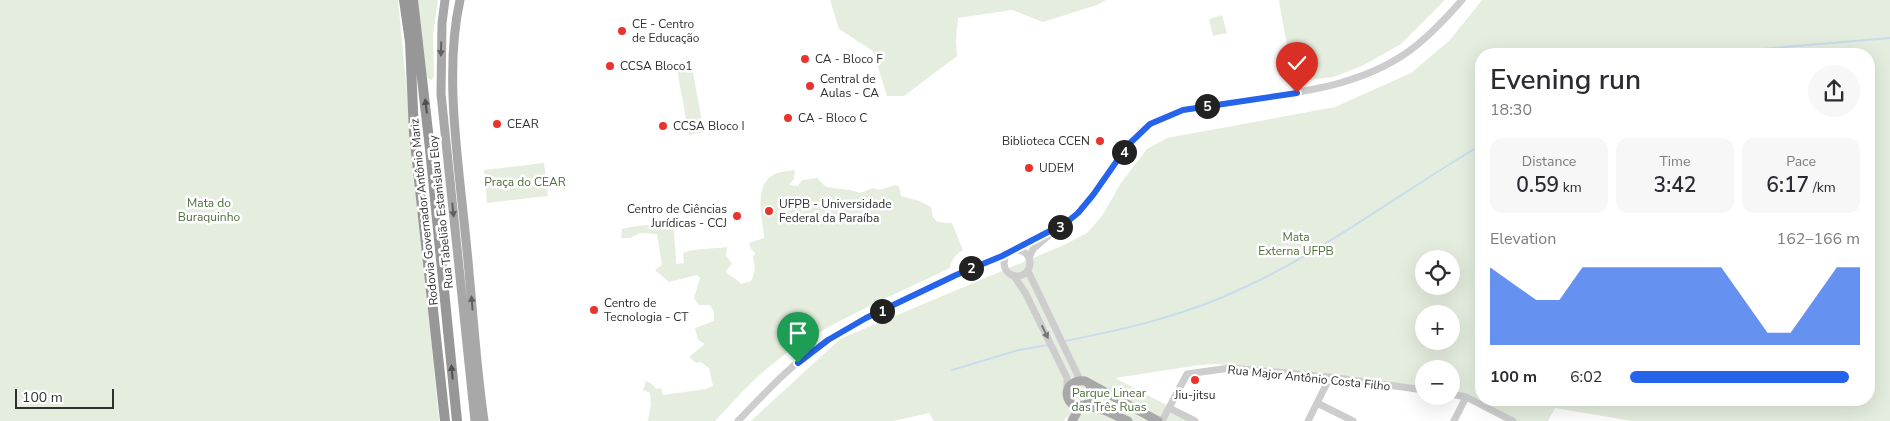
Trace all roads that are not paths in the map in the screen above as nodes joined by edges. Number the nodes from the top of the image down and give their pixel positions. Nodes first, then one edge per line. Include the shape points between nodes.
1 (404, 0) edge
2 (413, 0) edge
3 (445, 0) edge
4 (460, 0) edge
5 (1462, 0) edge
6 (1054, 230) junction
7 (1012, 251) junction
8 (1029, 258) junction
9 (978, 265) junction
10 (1004, 265) junction
11 (1028, 271) junction
12 (1014, 276) junction
13 (1330, 377) junction
14 (1085, 382) junction
15 (1415, 389) edge
16 (1460, 396) edge
17 (1068, 397) junction
18 (1466, 397) junction
19 (1475, 402) edge
20 (1317, 403) junction
21 (1083, 406) junction
22 (1484, 406) edge
23 (1169, 408) junction
24 (1072, 420) edge
25 (445, 421) edge
26 (456, 421) edge
27 (475, 421) edge
28 (484, 421) edge
29 (738, 421) edge
30 (1128, 421) edge
31 (1158, 421) edge
32 (1162, 421) edge
33 (1195, 421) edge
34 (1308, 421) edge
35 (1353, 421) edge
36 (1454, 421) edge
37 (1514, 421) edge

1 - 25 highway, Rodovia Governador Antônio Mariz via 410,42 414,133
26 -> 2 highway, Rodovia Governador Antônio Mariz
3 -> 27 main road, Rua Tabelião Estanislau Eloy via 441,94
28 -> 4 main road, Rua Tabelião Estanislau Eloy via 457,165 453,69
5 - 6 street via 1415,46 1365,75 1334,86 1183,110 1150,124 1128,145 1078,213
6 - 7 street
6 - 8 street
7 - 8 street via 1025,252
7 - 9 street
7 - 10 street via 1004,258
8 - 11 street
9 - 10 street
9 - 29 street via 866,318 828,340 783,376
10 - 12 street
11 - 12 street via 1022,276
11 - 14 street via 1072,366
12 -> 17 street via 1064,371
13 - 15 street, Rua Major Antônio Costa Filho
13 - 20 street
13 - 23 street, Rua Major Antônio Costa Filho via 1230,368 1187,374
14 - 17 main road via 1072,383
14 - 21 main road via 1093,396
14 - 31 main road
16 - 18 street
17 - 21 main road
17 - 24 main road
18 - 19 street
18 - 36 street
20 - 34 street
20 - 35 street
21 - 24 main road
21 - 30 main road via 1106,411
22 - 37 street
23 - 32 street, Rua Major Antônio Costa Filho
23 - 33 street

